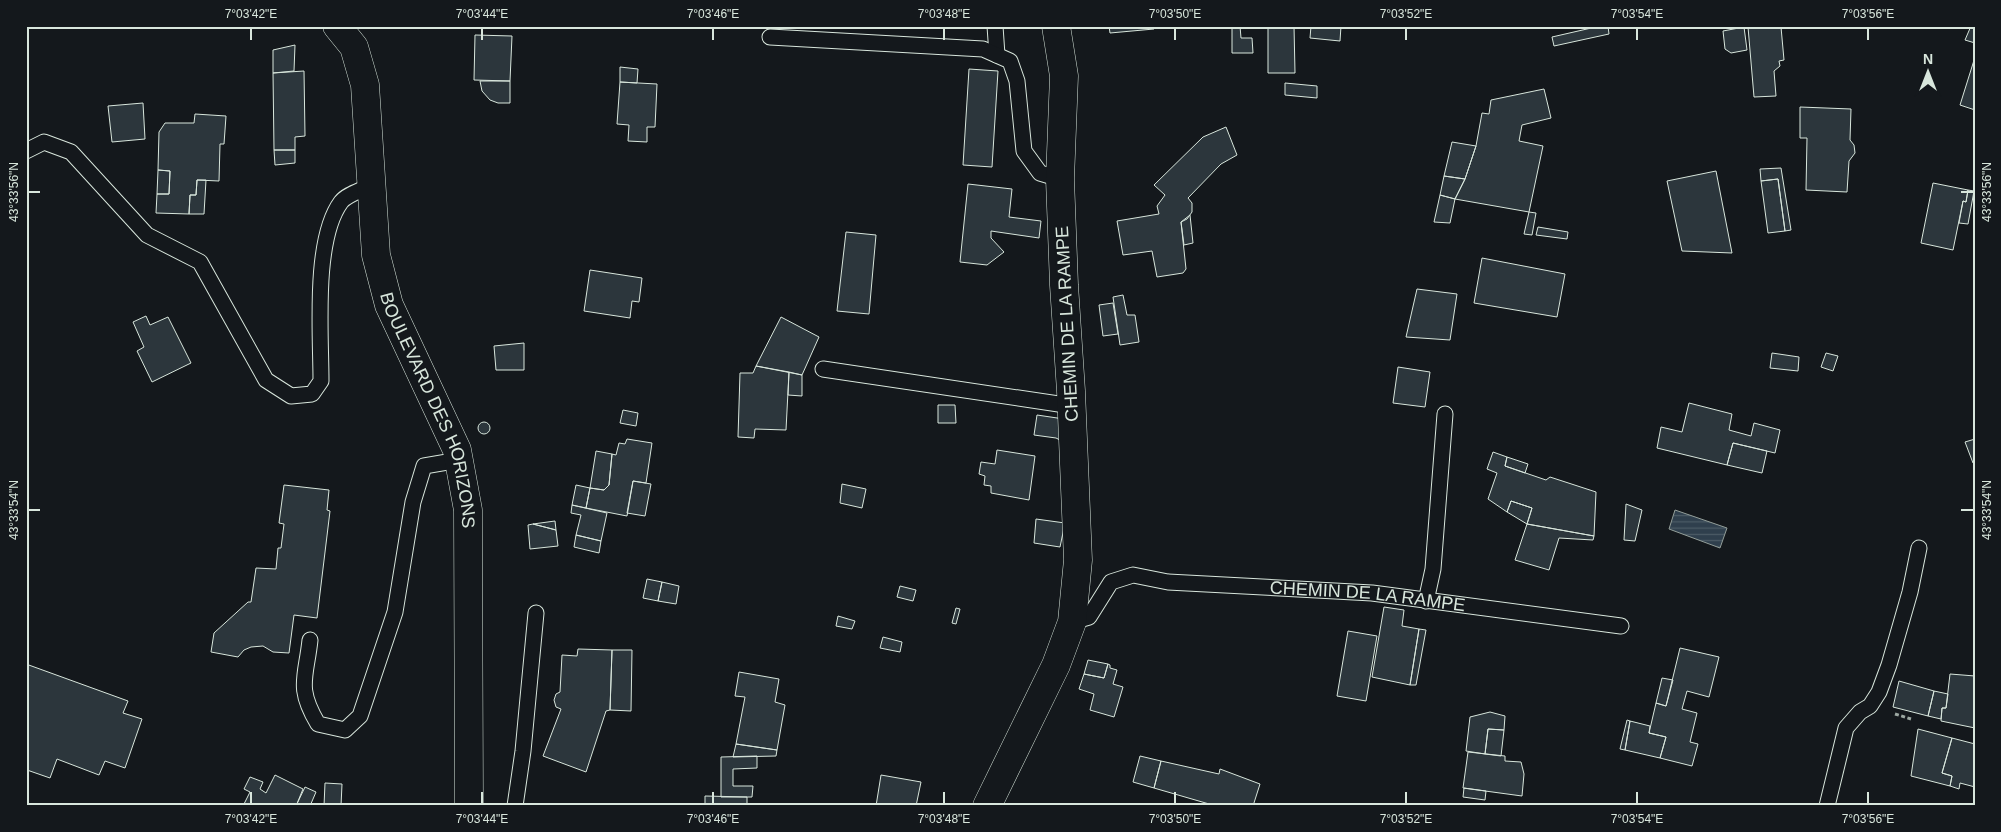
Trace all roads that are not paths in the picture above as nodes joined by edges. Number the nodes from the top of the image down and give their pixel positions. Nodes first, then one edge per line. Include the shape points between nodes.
1 (337, 26) edge
2 (995, 26) edge
3 (1056, 26) edge
4 (770, 37) dead end
5 (997, 55) junction
6 (26, 151) edge
7 (1060, 179) junction
8 (372, 185) junction
9 (823, 369) dead end
10 (1072, 406) junction
11 (1445, 414) dead end
12 (459, 460) junction
13 (1919, 548) dead end
14 (1426, 601) junction
15 (536, 613) dead end
16 (1072, 622) junction
17 (1621, 626) dead end
18 (310, 640) dead end
19 (469, 806) edge
20 (515, 806) edge
21 (987, 806) edge
22 (1827, 806) edge

1 - 8 street, BOULEVARD DES HORIZONS via 354,47 365,84
2 - 5 lane
3 - 7 street, CHEMIN DE LA RAMPE via 1064,76
4 - 5 lane via 983,48
5 - 7 lane via 1010,61 1016,80 1024,151 1040,173
6 - 8 lane via 44,142 71,152 147,235 200,262 266,380 291,396 312,394 321,381 321,283 326,240 335,212 342,200
7 - 10 street, CHEMIN DE LA RAMPE
8 - 12 street, BOULEVARD DES HORIZONS via 376,255 389,305
9 - 10 lane
10 - 16 street, CHEMIN DE LA RAMPE via 1078,560
11 - 14 lane via 1433,569
12 - 18 lane via 424,466 413,502 395,612 360,716 345,730 318,724 308,706 302,685
12 - 19 street, BOULEVARD DES HORIZONS via 468,510
13 - 22 lane via 1889,665 1870,706 1846,728
14 - 16 lane, CHEMIN DE LA RAMPE via 1372,593 1168,582 1133,575 1111,582 1089,617
14 - 17 lane, CHEMIN DE LA RAMPE
15 - 20 lane
16 - 21 street, CHEMIN DE LA RAMPE via 1056,665

